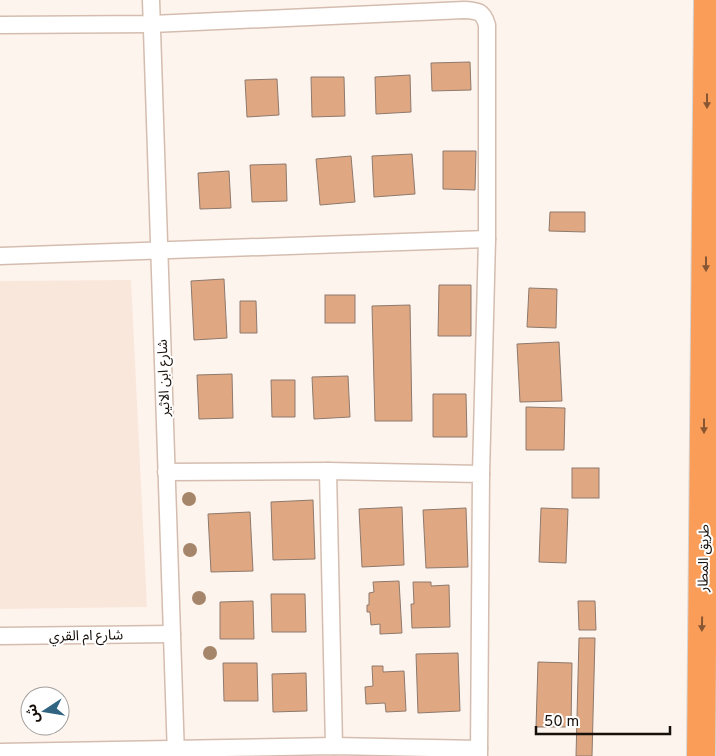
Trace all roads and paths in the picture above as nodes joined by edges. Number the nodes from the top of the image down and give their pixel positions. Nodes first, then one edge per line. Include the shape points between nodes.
1 (151, 0) edge
2 (708, 0) edge
3 (152, 24) junction
4 (0, 25) edge
5 (487, 239) junction
6 (159, 251) junction
7 (0, 256) edge
8 (328, 471) junction
9 (166, 472) junction
10 (481, 474) junction
11 (172, 634) junction
12 (0, 636) edge
13 (334, 746) junction
14 (0, 752) edge
15 (176, 752) edge
16 (479, 753) edge
17 (701, 756) edge

1 - 3 street, شارع ابن الاثير
2 -> 17 highway, طريق المطار
3 - 4 street
3 - 5 street via 454,10 476,11 484,16 487,25
3 - 6 street, شارع ابن الاثير
5 - 6 street
5 - 10 street
6 - 7 street
6 - 9 street, شارع ابن الاثير
8 - 9 street
8 - 10 street
8 - 13 street
9 - 11 street, شارع ابن الاثير
10 - 16 street
11 - 12 street, شارع ام القري
11 - 15 street, شارع ابن الاثير
13 - 15 street
13 - 16 street
14 - 15 street

